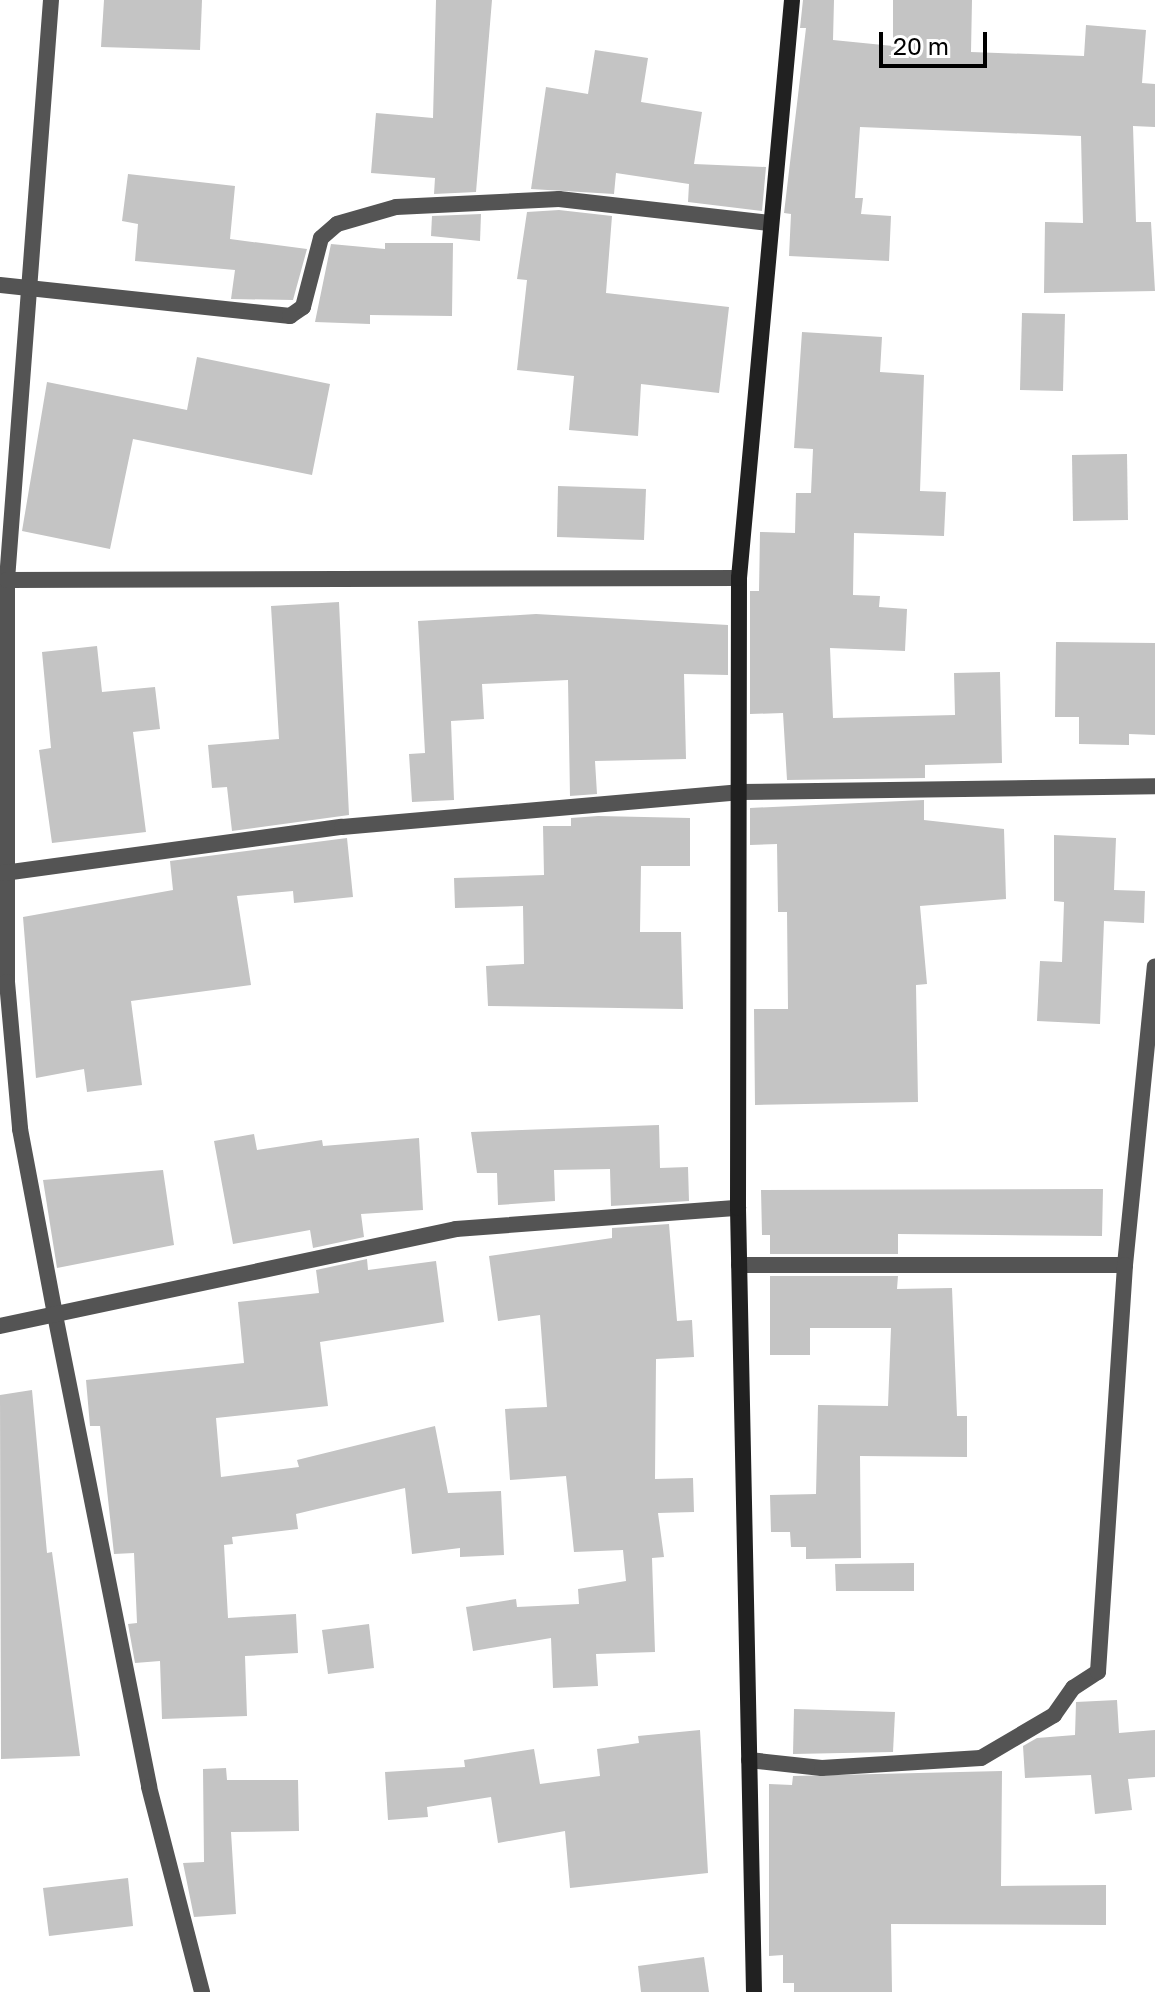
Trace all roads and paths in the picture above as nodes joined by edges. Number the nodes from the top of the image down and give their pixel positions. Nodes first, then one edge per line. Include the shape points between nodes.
1 (51, 0) edge
2 (792, 0) edge
3 (771, 223) junction
4 (0, 285) edge
5 (29, 291) junction
6 (739, 578) junction
7 (7, 580) junction
8 (1155, 786) edge
9 (741, 792) junction
10 (4, 873) junction
11 (1155, 967) edge
12 (738, 1208) junction
13 (739, 1265) junction
14 (1125, 1265) junction
15 (55, 1315) junction
16 (0, 1326) edge
17 (749, 1760) junction
18 (202, 1992) edge
19 (754, 1992) edge

1 - 5 street
2 - 3 street
3 - 5 street via 559,199 396,207 337,224 321,238 303,307 290,316 147,297
3 - 6 street
4 - 5 street
5 - 7 street
6 - 7 street
6 - 9 street
7 - 10 street
8 - 9 street
9 - 10 street via 342,827
9 - 12 street
10 - 15 street via 20,1129
11 - 14 street
12 - 13 street
12 - 15 street via 456,1229
13 - 14 street
13 - 17 street
14 - 17 street via 1098,1672 1073,1688 1054,1715 981,1758 822,1768
15 - 16 street
15 - 18 street via 149,1787
17 - 19 street

